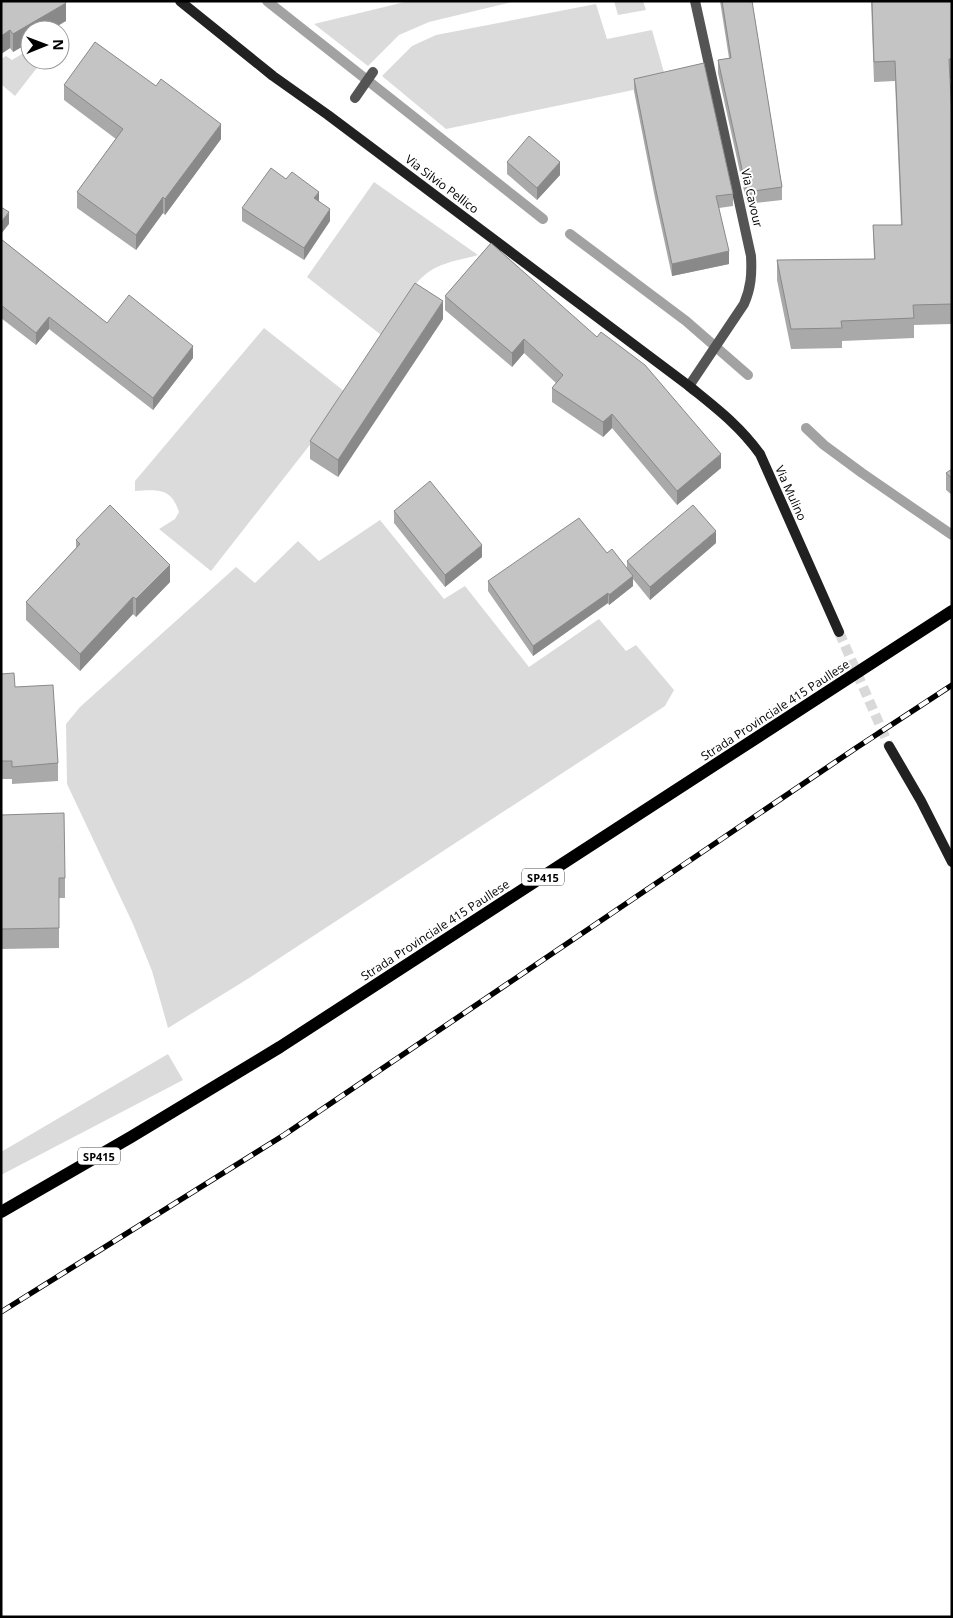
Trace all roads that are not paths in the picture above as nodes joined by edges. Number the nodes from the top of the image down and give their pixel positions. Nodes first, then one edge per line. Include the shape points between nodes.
1 (180, 1) edge
2 (695, 1) edge
3 (373, 72) dead end
4 (355, 98) dead end
5 (689, 386) junction
6 (952, 611) edge
7 (839, 632) tunnel mouth
8 (889, 746) tunnel mouth
9 (952, 862) edge
10 (1, 1212) edge

1 - 5 street, Via Silvio Pellico via 273,76
2 - 5 street, Via Cavour via 751,256 752,274 744,304
3 - 4 street
5 - 7 street, Via Mulino via 734,423 760,454
6 - 10 main road, Strada Provinciale 415 Paullese / SP415 via 280,1047
8 - 9 street

